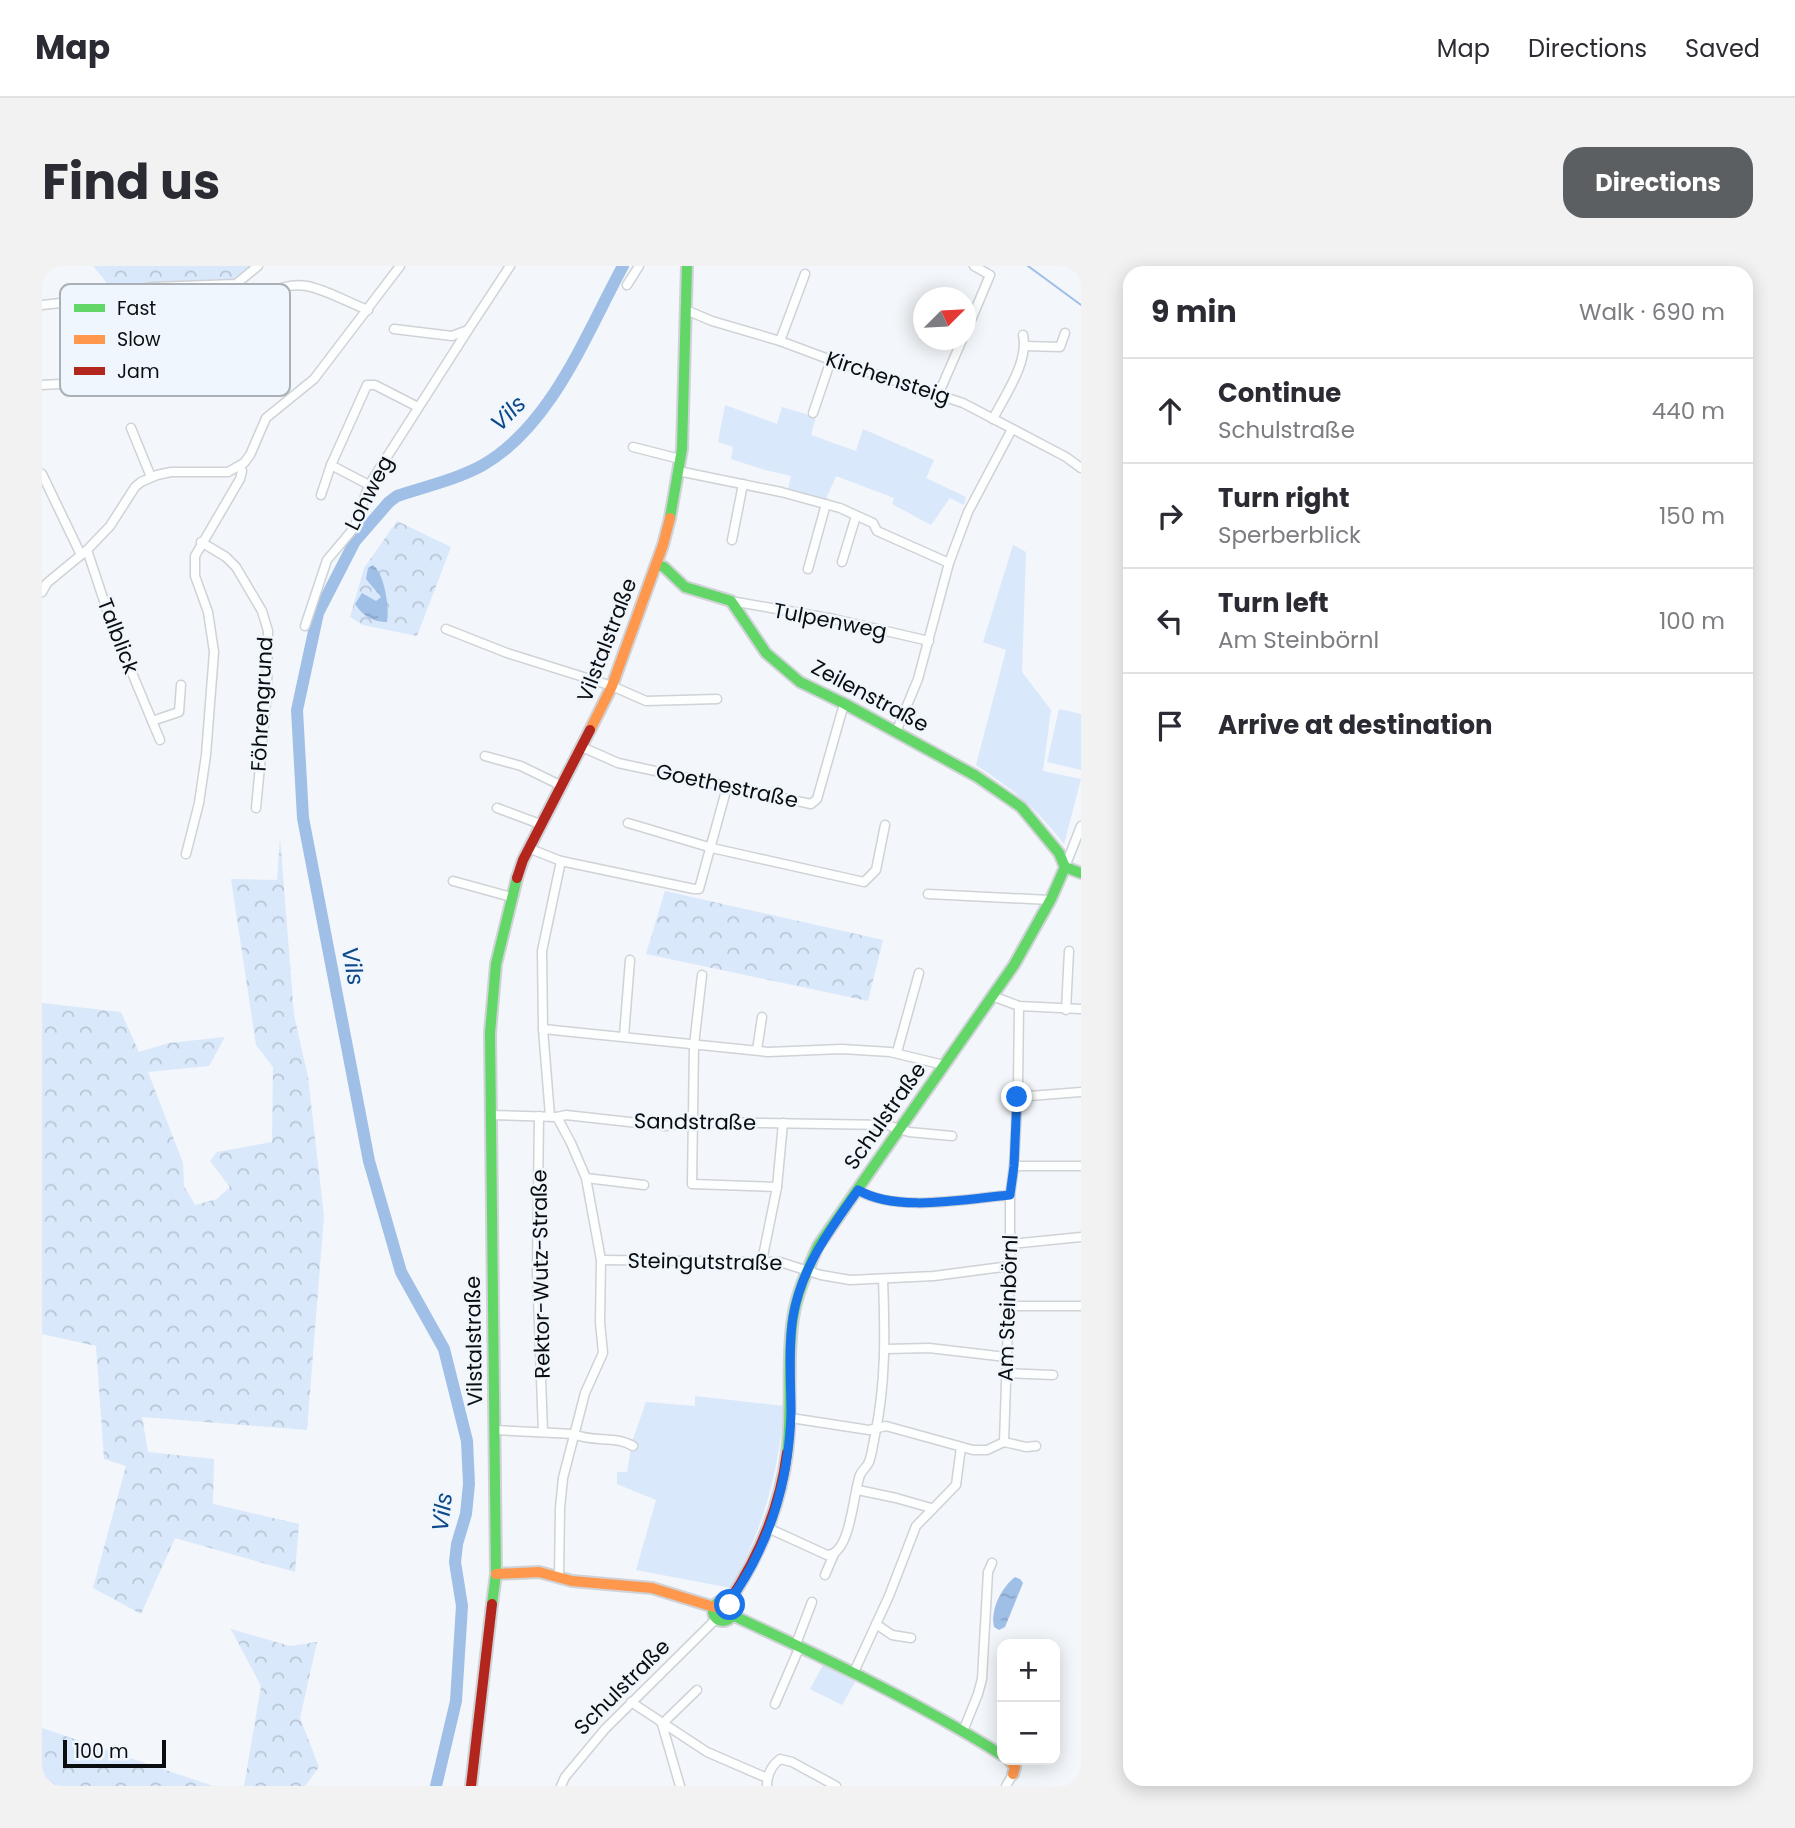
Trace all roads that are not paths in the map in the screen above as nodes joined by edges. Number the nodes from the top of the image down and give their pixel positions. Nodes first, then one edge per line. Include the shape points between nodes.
1 (258, 266) edge
2 (400, 266) edge
3 (510, 266) edge
4 (639, 266) edge
5 (687, 266) edge
6 (974, 266) edge
7 (805, 274) dead end
8 (236, 284) edge
9 (627, 285) dead end
10 (290, 286) edge
11 (60, 303) edge
12 (42, 304) edge
13 (976, 307) edge
14 (368, 310) junction
15 (686, 310) junction
16 (394, 329) dead end
17 (468, 330) junction
18 (1065, 333) dead end
19 (1023, 335) dead end
20 (780, 341) junction
21 (1026, 346) junction
22 (958, 350) edge
23 (831, 360) junction
24 (60, 384) edge
25 (42, 386) edge
26 (939, 395) junction
27 (418, 407) junction
28 (813, 413) dead end
29 (993, 419) junction
30 (131, 428) dead end
31 (1012, 429) junction
32 (633, 447) dead end
33 (331, 465) junction
34 (679, 465) junction
35 (240, 466) junction
36 (1081, 468) edge
37 (42, 474) edge
38 (152, 477) junction
39 (743, 484) junction
40 (369, 485) junction
41 (321, 495) dead end
42 (826, 504) junction
43 (856, 516) junction
44 (732, 540) dead end
45 (201, 542) junction
46 (84, 553) junction
47 (842, 562) dead end
48 (949, 563) junction
49 (656, 565) junction
50 (808, 569) dead end
51 (42, 592) edge
52 (731, 601) junction
53 (305, 626) dead end
54 (446, 629) dead end
55 (929, 642) junction
56 (181, 685) dead end
57 (612, 687) junction
58 (717, 699) dead end
59 (844, 704) junction
60 (152, 721) junction
61 (895, 732) junction
62 (160, 740) dead end
63 (582, 747) junction
64 (485, 756) dead end
65 (560, 785) junction
66 (727, 787) junction
67 (256, 808) dead end
68 (497, 808) dead end
69 (628, 823) dead end
70 (540, 824) junction
71 (885, 825) dead end
72 (1081, 826) edge
73 (528, 848) junction
74 (712, 848) junction
75 (186, 854) dead end
76 (561, 861) junction
77 (1065, 867) junction
78 (1081, 873) edge
79 (453, 881) dead end
80 (928, 894) dead end
81 (511, 897) junction
82 (1051, 900) junction
83 (1069, 951) dead end
84 (630, 960) dead end
85 (919, 973) dead end
86 (702, 975) dead end
87 (992, 996) junction
88 (1019, 1006) junction
89 (1081, 1009) edge
90 (1066, 1010) junction
91 (762, 1017) dead end
92 (543, 1029) junction
93 (624, 1037) junction
94 (694, 1045) junction
95 (757, 1050) junction
96 (897, 1052) junction
97 (944, 1065) junction
98 (1081, 1092) edge
99 (1017, 1097) junction
100 (490, 1115) junction
101 (539, 1116) junction
102 (554, 1117) junction
103 (694, 1122) junction
104 (783, 1123) junction
105 (901, 1129) junction
106 (952, 1136) dead end
107 (1014, 1166) junction
108 (1081, 1166) edge
109 (586, 1178) junction
110 (644, 1185) dead end
111 (777, 1187) junction
112 (858, 1190) junction
113 (1010, 1195) junction
114 (1081, 1237) edge
115 (1010, 1244) junction
116 (601, 1260) junction
117 (762, 1261) junction
118 (1010, 1266) junction
119 (808, 1270) junction
120 (883, 1279) junction
121 (1008, 1306) junction
122 (1081, 1306) edge
123 (886, 1349) junction
124 (1006, 1357) junction
125 (1006, 1373) junction
126 (1053, 1375) dead end
127 (790, 1418) junction
128 (877, 1427) junction
129 (495, 1430) junction
130 (543, 1432) junction
131 (575, 1434) junction
132 (1004, 1442) junction
133 (633, 1446) dead end
134 (1036, 1446) dead end
135 (961, 1447) junction
136 (858, 1490) junction
137 (931, 1508) junction
138 (770, 1529) junction
139 (834, 1554) junction
140 (992, 1563) dead end
141 (496, 1574) junction
142 (825, 1575) dead end
143 (559, 1578) junction
144 (812, 1602) dead end
145 (728, 1603) junction
146 (714, 1607) junction
147 (732, 1615) junction
148 (716, 1619) junction
149 (876, 1624) junction
150 (911, 1638) dead end
151 (798, 1645) junction
152 (854, 1672) junction
153 (697, 1690) dead end
154 (631, 1702) junction
155 (775, 1704) dead end
156 (662, 1724) junction
157 (962, 1731) junction
158 (997, 1752) edge
159 (1013, 1765) edge
160 (1013, 1773) joint
161 (767, 1782) edge
162 (471, 1786) edge
163 (561, 1786) edge
164 (680, 1786) edge
165 (836, 1786) edge
166 (1006, 1786) edge

1 - 8 street
2 - 14 street
3 - 17 street, Lohweg
4 - 9 street
5 - 15 street, Vilstalstraße
6 - 13 street via 990,275
7 - 20 street
10 - 14 street via 308,286
11 - 12 street
14 - 35 street via 314,379 266,418 250,456
15 - 20 street, Kirchensteig
15 - 34 street, Vilstalstraße
16 - 17 street via 452,336
17 - 27 street, Lohweg
18 - 21 street via 1060,347
19 - 21 street
20 - 23 street, Kirchensteig
21 - 29 street
22 - 26 street
23 - 26 street, Kirchensteig
23 - 28 street
24 - 25 street
26 - 29 street, Kirchensteig
27 - 33 street via 367,385
27 - 40 street, Lohweg
29 - 31 street, Kirchensteig
30 - 38 street
31 - 36 street, Kirchensteig
31 - 48 street via 968,512
32 - 34 street
33 - 40 street
33 - 41 street
34 - 39 street
34 - 49 street, Vilstalstraße
35 - 38 street via 218,474 187,470
35 - 45 street via 240,479
37 - 46 street, Talblick
38 - 46 street via 135,487 110,526
39 - 42 street
39 - 44 street
40 - 53 street, Lohweg via 354,527 327,561
42 - 43 street
42 - 50 street
43 - 47 street
43 - 48 street via 873,523 877,531
45 - 67 street, Föhrengrund via 236,567 262,611 268,631
45 - 75 street via 195,576 208,612 214,652 206,755
46 - 51 street
46 - 60 street, Talblick
48 - 55 street
49 - 52 street via 685,587
49 - 57 street, Vilstalstraße
52 - 55 street, Tulpenweg
52 - 59 street, Zeilenstraße via 766,653 800,682
54 - 57 street
55 - 61 street
56 - 60 street via 179,712
57 - 58 street via 646,701
57 - 63 street, Vilstalstraße
59 - 61 street, Zeilenstraße
59 - 66 street, Goethestraße via 815,802
60 - 62 street, Talblick
61 - 77 street, Zeilenstraße via 976,776 1021,807
63 - 65 street, Vilstalstraße
63 - 66 street, Goethestraße via 618,763
64 - 65 street via 522,766
65 - 70 street, Vilstalstraße
66 - 74 street
68 - 70 street
69 - 74 street
70 - 73 street, Vilstalstraße
71 - 74 street via 876,870 864,882
72 - 77 street, Schulstraße
73 - 76 street
73 - 81 street, Vilstalstraße
74 - 76 street via 699,888 694,889
76 - 92 street via 542,951
77 - 78 street
77 - 82 street, Schulstraße
79 - 81 street
80 - 82 street
81 - 100 street, Vilstalstraße via 492,1000
82 - 87 street, Schulstraße
83 - 90 street
84 - 93 street
85 - 96 street
86 - 94 street
87 - 88 street
87 - 97 street, Schulstraße
88 - 90 street
88 - 99 street, Am Steinbörnl
89 - 90 street
91 - 95 street
92 - 93 street
92 - 102 street
93 - 94 street
94 - 95 street
94 - 103 street
95 - 96 street
96 - 97 street
97 - 105 street, Schulstraße
98 - 99 street
99 - 107 street, Am Steinbörnl
100 - 101 street, Sandstraße
100 - 129 street, Vilstalstraße
101 - 102 street, Sandstraße
101 - 130 street, Rektor-Wutz-Straße via 537,1270
102 - 103 street, Sandstraße via 665,1126
102 - 109 street
103 - 104 street, Sandstraße
103 - 111 street via 692,1184
104 - 105 street, Sandstraße
104 - 111 street
105 - 106 street, Sandstraße
105 - 112 street, Schulstraße
107 - 108 street
107 - 113 street, Am Steinbörnl
109 - 110 street
109 - 116 street
111 - 117 street
112 - 113 street via 902,1202
112 - 119 street, Schulstraße via 818,1246
113 - 115 street, Am Steinbörnl
114 - 115 street
115 - 118 street, Am Steinbörnl
116 - 117 street, Steingutstraße
116 - 131 street via 603,1353 584,1393
117 - 119 street, Steingutstraße
118 - 120 street, Steingutstraße
118 - 121 street, Am Steinbörnl
119 - 120 street, Steingutstraße via 850,1280
119 - 127 street, Schulstraße via 792,1318
120 - 123 street
121 - 122 street
121 - 124 street, Am Steinbörnl
123 - 124 street via 929,1348
123 - 128 street
124 - 125 street, Am Steinbörnl
125 - 126 street
125 - 132 street, Am Steinbörnl
127 - 128 street via 869,1430
127 - 138 street, Schulstraße via 784,1474
128 - 135 street
128 - 136 street
129 - 130 street
129 - 141 street, Vilstalstraße
130 - 131 street
131 - 133 street
131 - 143 street via 563,1479
132 - 134 street
132 - 135 street via 987,1450
135 - 137 street via 956,1485
136 - 137 street
136 - 139 street via 840,1548
137 - 149 street via 916,1526
138 - 139 street
138 - 145 street, Schulstraße
139 - 142 street
140 - 157 street via 982,1679
141 - 143 street via 540,1572
141 - 162 street, Vilstalstraße
143 - 146 street via 652,1588
144 - 151 street
145 - 146 street via 718,1602
145 - 147 street
146 - 148 street
147 - 148 street via 725,1621
147 - 151 street
148 - 154 street, Schulstraße
149 - 150 street via 892,1636
149 - 152 street
151 - 152 street
151 - 155 street
152 - 157 street
153 - 156 street
154 - 156 street
154 - 163 street, Schulstraße via 585,1751
156 - 161 street
156 - 164 street
157 - 158 street
159 - 160 street
160 - 166 street
161 - 165 street via 773,1764 780,1759

